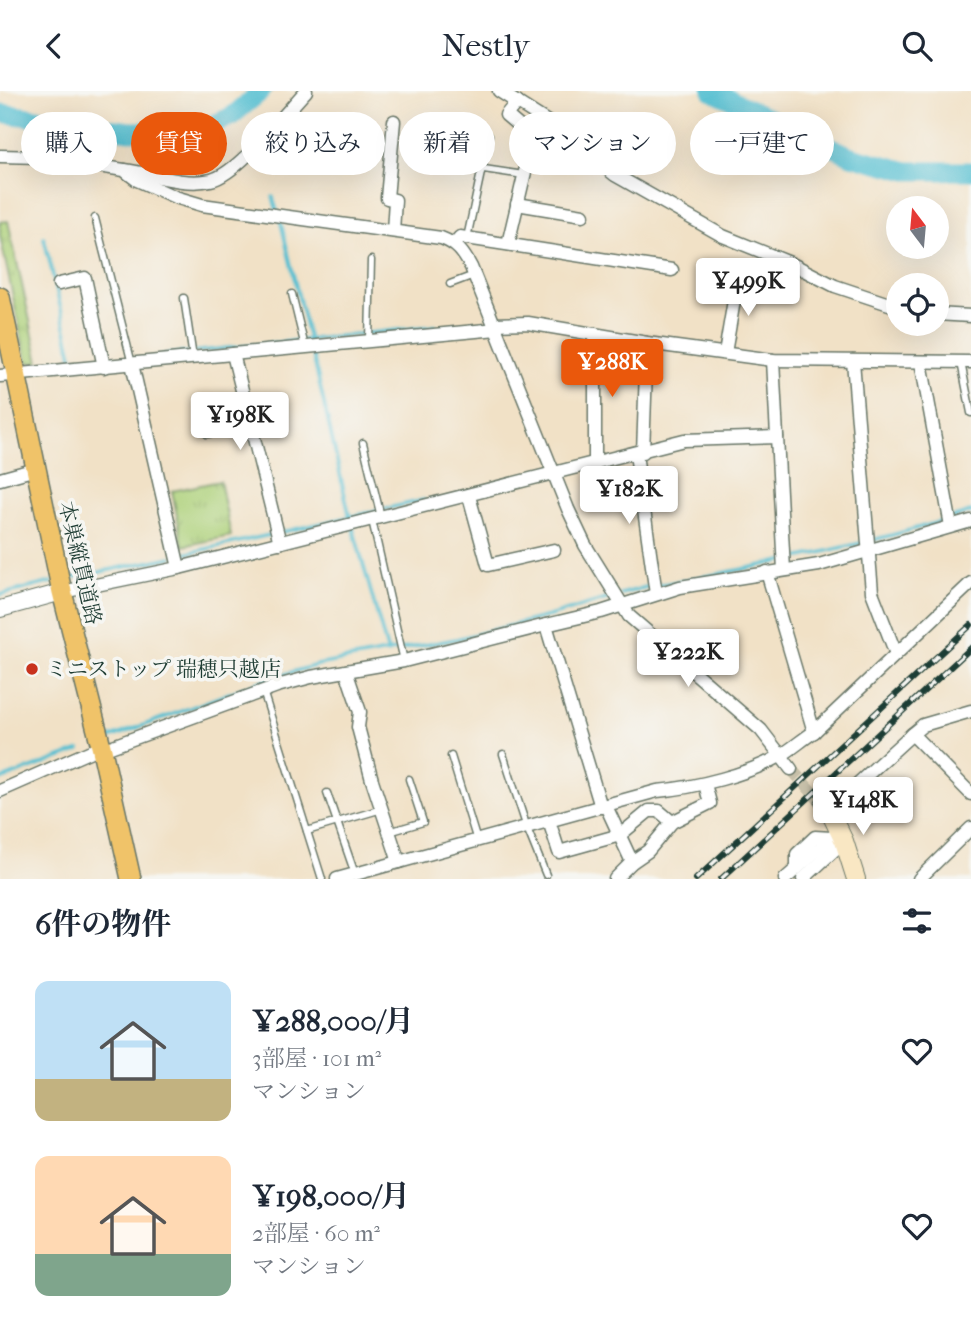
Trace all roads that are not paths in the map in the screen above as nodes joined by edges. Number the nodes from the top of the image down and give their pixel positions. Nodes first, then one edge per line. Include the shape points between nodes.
1 (306, 91) edge
2 (499, 91) edge
3 (517, 103) junction
4 (509, 118) edge
5 (394, 121) dead end
6 (0, 156) edge
7 (124, 170) junction
8 (481, 175) edge
9 (524, 175) edge
10 (517, 204) junction
11 (583, 215) dead end
12 (95, 218) dead end
13 (393, 232) junction
14 (467, 238) junction
15 (454, 244) junction
16 (508, 244) junction
17 (372, 260) dead end
18 (672, 270) dead end
19 (474, 275) junction
20 (738, 277) dead end
21 (60, 284) dead end
22 (450, 284) dead end
23 (292, 294) dead end
24 (0, 297) edge
25 (184, 297) dead end
26 (886, 303) edge
27 (949, 315) edge
28 (971, 316) edge
29 (496, 326) junction
30 (595, 334) junction
31 (0, 337) edge
32 (369, 340) junction
33 (647, 343) junction
34 (305, 347) junction
35 (726, 353) junction
36 (233, 354) junction
37 (193, 358) junction
38 (773, 360) junction
39 (853, 361) junction
40 (921, 362) junction
41 (966, 362) edge
42 (132, 364) junction
43 (104, 367) junction
44 (9, 376) edge
45 (971, 413) edge
46 (251, 427) junction
47 (207, 434) dead end
48 (777, 437) junction
49 (363, 443) dead end
50 (639, 453) junction
51 (595, 464) junction
52 (32, 470) junction
53 (554, 474) junction
54 (0, 479) edge
55 (470, 496) junction
56 (376, 519) junction
57 (971, 521) edge
58 (951, 526) junction
59 (279, 543) junction
60 (869, 549) junction
61 (554, 550) dead end
62 (178, 568) junction
63 (783, 570) junction
64 (767, 572) junction
65 (971, 583) edge
66 (58, 594) junction
67 (656, 594) junction
68 (620, 605) junction
69 (0, 610) edge
70 (546, 625) junction
71 (896, 654) junction
72 (404, 661) junction
73 (346, 671) junction
74 (263, 691) junction
75 (971, 711) edge
76 (814, 732) junction
77 (912, 734) junction
78 (97, 750) junction
79 (503, 754) dead end
80 (451, 756) dead end
81 (780, 756) junction
82 (791, 769) tunnel mouth
83 (409, 779) dead end
84 (705, 783) junction
85 (0, 791) edge
86 (327, 793) dead end
87 (971, 795) edge
88 (604, 806) junction
89 (826, 807) joint
90 (382, 809) junction
91 (549, 821) junction
92 (337, 822) junction
93 (672, 822) junction
94 (527, 828) junction
95 (971, 828) edge
96 (307, 831) junction
97 (389, 832) junction
98 (620, 835) junction
99 (838, 837) junction
100 (477, 841) junction
101 (399, 862) junction
102 (632, 862) junction
103 (355, 874) junction
104 (800, 874) edge
105 (546, 875) dead end
106 (120, 879) edge
107 (131, 879) edge
108 (321, 879) edge
109 (337, 879) edge
110 (615, 879) edge
111 (785, 879) edge
112 (856, 879) edge
113 (919, 879) edge

1 - 7 street via 222,177 193,182
2 - 3 street
3 - 4 street via 506,115
3 - 26 street via 615,175 723,236 835,286
5 - 13 street via 387,198 395,200
6 - 7 street
7 - 13 street via 137,180 202,205
8 - 14 lane
9 - 10 street
10 - 11 street
10 - 16 street
12 - 42 lane
13 - 15 street
14 - 15 street via 460,237
14 - 16 street
15 - 19 street
16 - 18 street
17 - 32 lane
19 - 22 lane
19 - 29 street
20 - 35 street
21 - 43 street via 85,278
23 - 34 lane
24 - 44 main road, 本巣縦貫道路
25 - 37 lane
27 - 28 street
29 - 30 street via 528,323
29 - 32 street
29 - 53 street
30 - 33 street
30 - 51 street
31 - 44 main road, 本巣縦貫道路
32 - 34 street
33 - 35 street
33 - 50 street
34 - 36 street
35 - 38 street
36 - 37 street
36 - 46 street
37 - 42 street
38 - 39 street
38 - 48 street
39 - 40 street
39 - 60 street
40 - 41 street
40 - 58 street
41 - 45 lane
42 - 43 street
42 - 62 street
43 - 44 street
44 - 52 main road, 本巣縦貫道路
46 - 47 lane
46 - 59 street
48 - 50 street via 684,440
48 - 63 street
49 - 56 lane
50 - 51 street
50 - 67 street
51 - 53 street
52 - 54 street
52 - 66 main road, 本巣縦貫道路
53 - 55 street
53 - 68 street via 585,545
55 - 56 street
55 - 61 street via 488,565
56 - 59 street
56 - 72 lane
57 - 58 street
58 - 60 street
59 - 62 street
60 - 63 street
60 - 71 street via 872,592
62 - 66 street
63 - 64 street
64 - 67 street
64 - 76 street
65 - 71 street
66 - 69 street
66 - 78 main road, 本巣縦貫道路
67 - 68 street
68 - 70 street
68 - 81 street via 761,730
70 - 72 street
70 - 88 street
71 - 76 street
72 - 73 street
73 - 74 street
73 - 90 street
74 - 78 street
74 - 96 lane
75 - 77 street
76 - 81 street
77 - 87 street
77 - 89 street
78 - 85 street
78 - 106 main road, 本巣縦貫道路
78 - 107 main road, 本巣縦貫道路
79 - 94 lane
80 - 100 lane
81 - 82 street
81 - 84 street
83 - 97 lane via 424,822
84 - 88 street
84 - 93 street via 710,803
86 - 92 lane
88 - 91 street
88 - 98 street
89 - 99 main road
90 - 92 lane
90 - 97 street
91 - 94 street
91 - 98 street via 559,852
92 - 96 lane
92 - 103 lane
93 - 98 street via 659,811 649,811
93 - 102 street via 648,851
94 - 100 street
94 - 105 lane
95 - 113 street
96 - 108 lane
97 - 101 street
98 - 102 street
99 - 104 street
99 - 104 street via 815,837 797,854
99 - 112 main road
100 - 101 street
101 - 103 street
102 - 110 street
103 - 109 street
104 - 111 street

